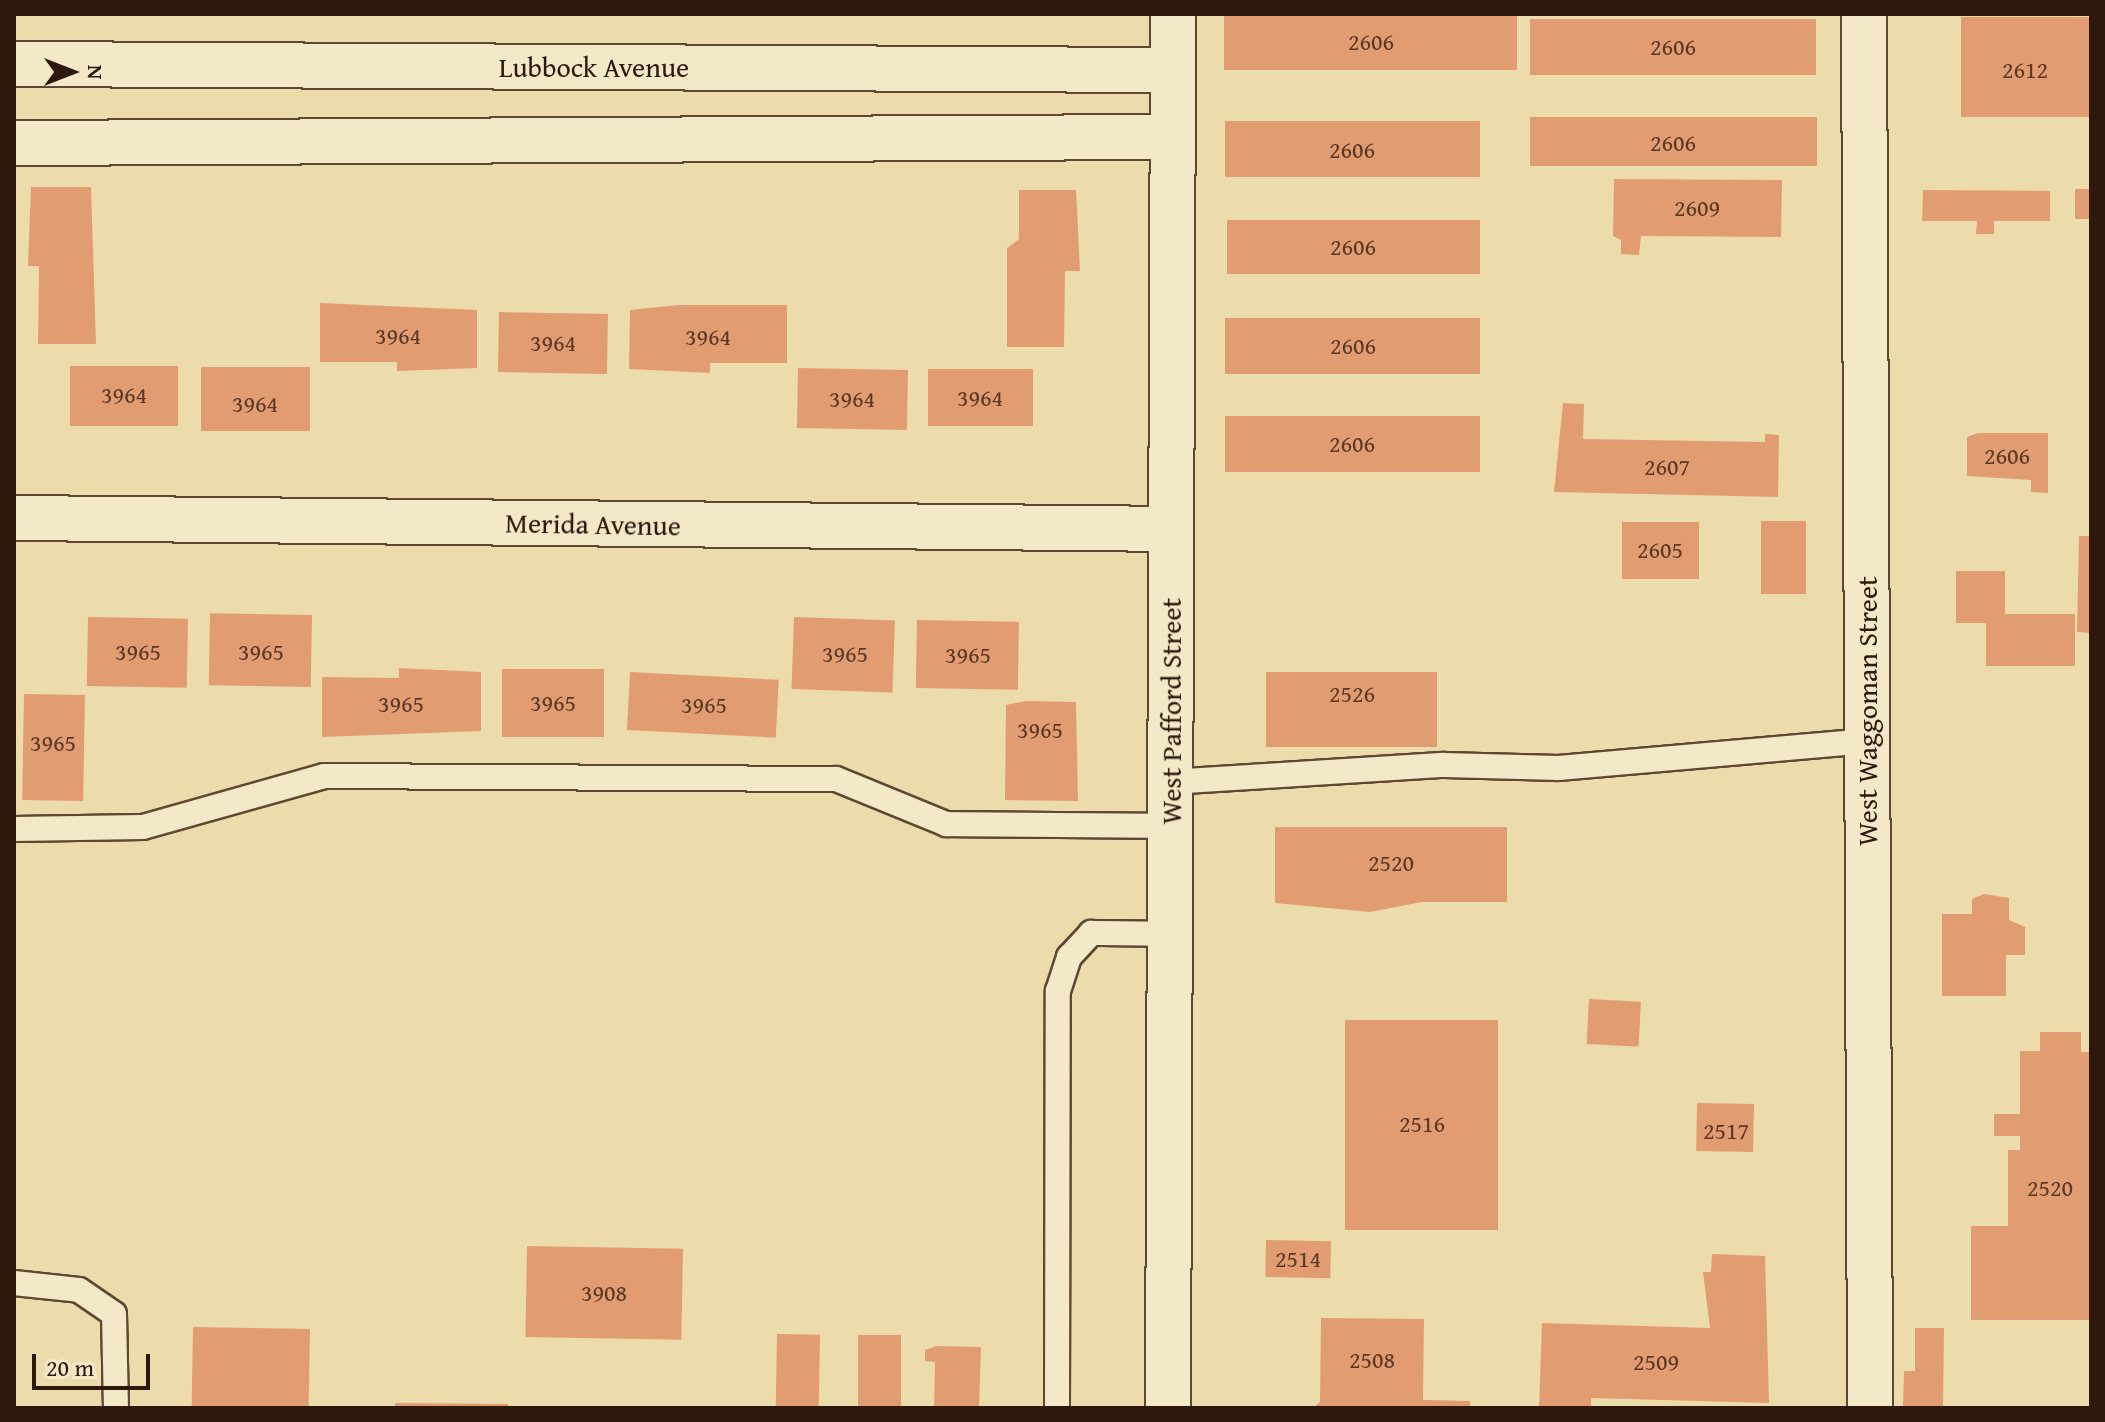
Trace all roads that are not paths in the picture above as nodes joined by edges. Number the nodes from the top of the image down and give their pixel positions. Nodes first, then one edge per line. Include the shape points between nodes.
1 (1173, 14) edge
2 (1864, 14) edge
3 (14, 64) edge
4 (1173, 70) junction
5 (1173, 137) junction
6 (14, 143) edge
7 (14, 518) edge
8 (1171, 529) junction
9 (1867, 741) junction
10 (1170, 782) junction
11 (1170, 826) junction
12 (14, 829) edge
13 (1169, 934) junction
14 (14, 1283) edge
15 (116, 1408) edge
16 (1057, 1408) edge
17 (1168, 1408) edge
18 (1870, 1408) edge

1 - 4 street, West Pafford Street
2 - 9 street, West Waggoman Street
3 - 4 street, Lubbock Avenue
4 - 5 street, West Pafford Street
5 - 6 street
5 - 8 street, West Pafford Street
7 - 8 street, Merida Avenue
8 - 10 street, West Pafford Street
9 - 10 lane via 1559,768 1444,765
9 - 18 street, West Waggoman Street
10 - 11 street, West Pafford Street
11 - 12 lane via 946,824 836,779 324,776 143,827
11 - 13 street, West Pafford Street
13 - 16 lane via 1091,933 1069,957 1058,991
13 - 17 street, West Pafford Street
14 - 15 lane via 79,1290 114,1314

